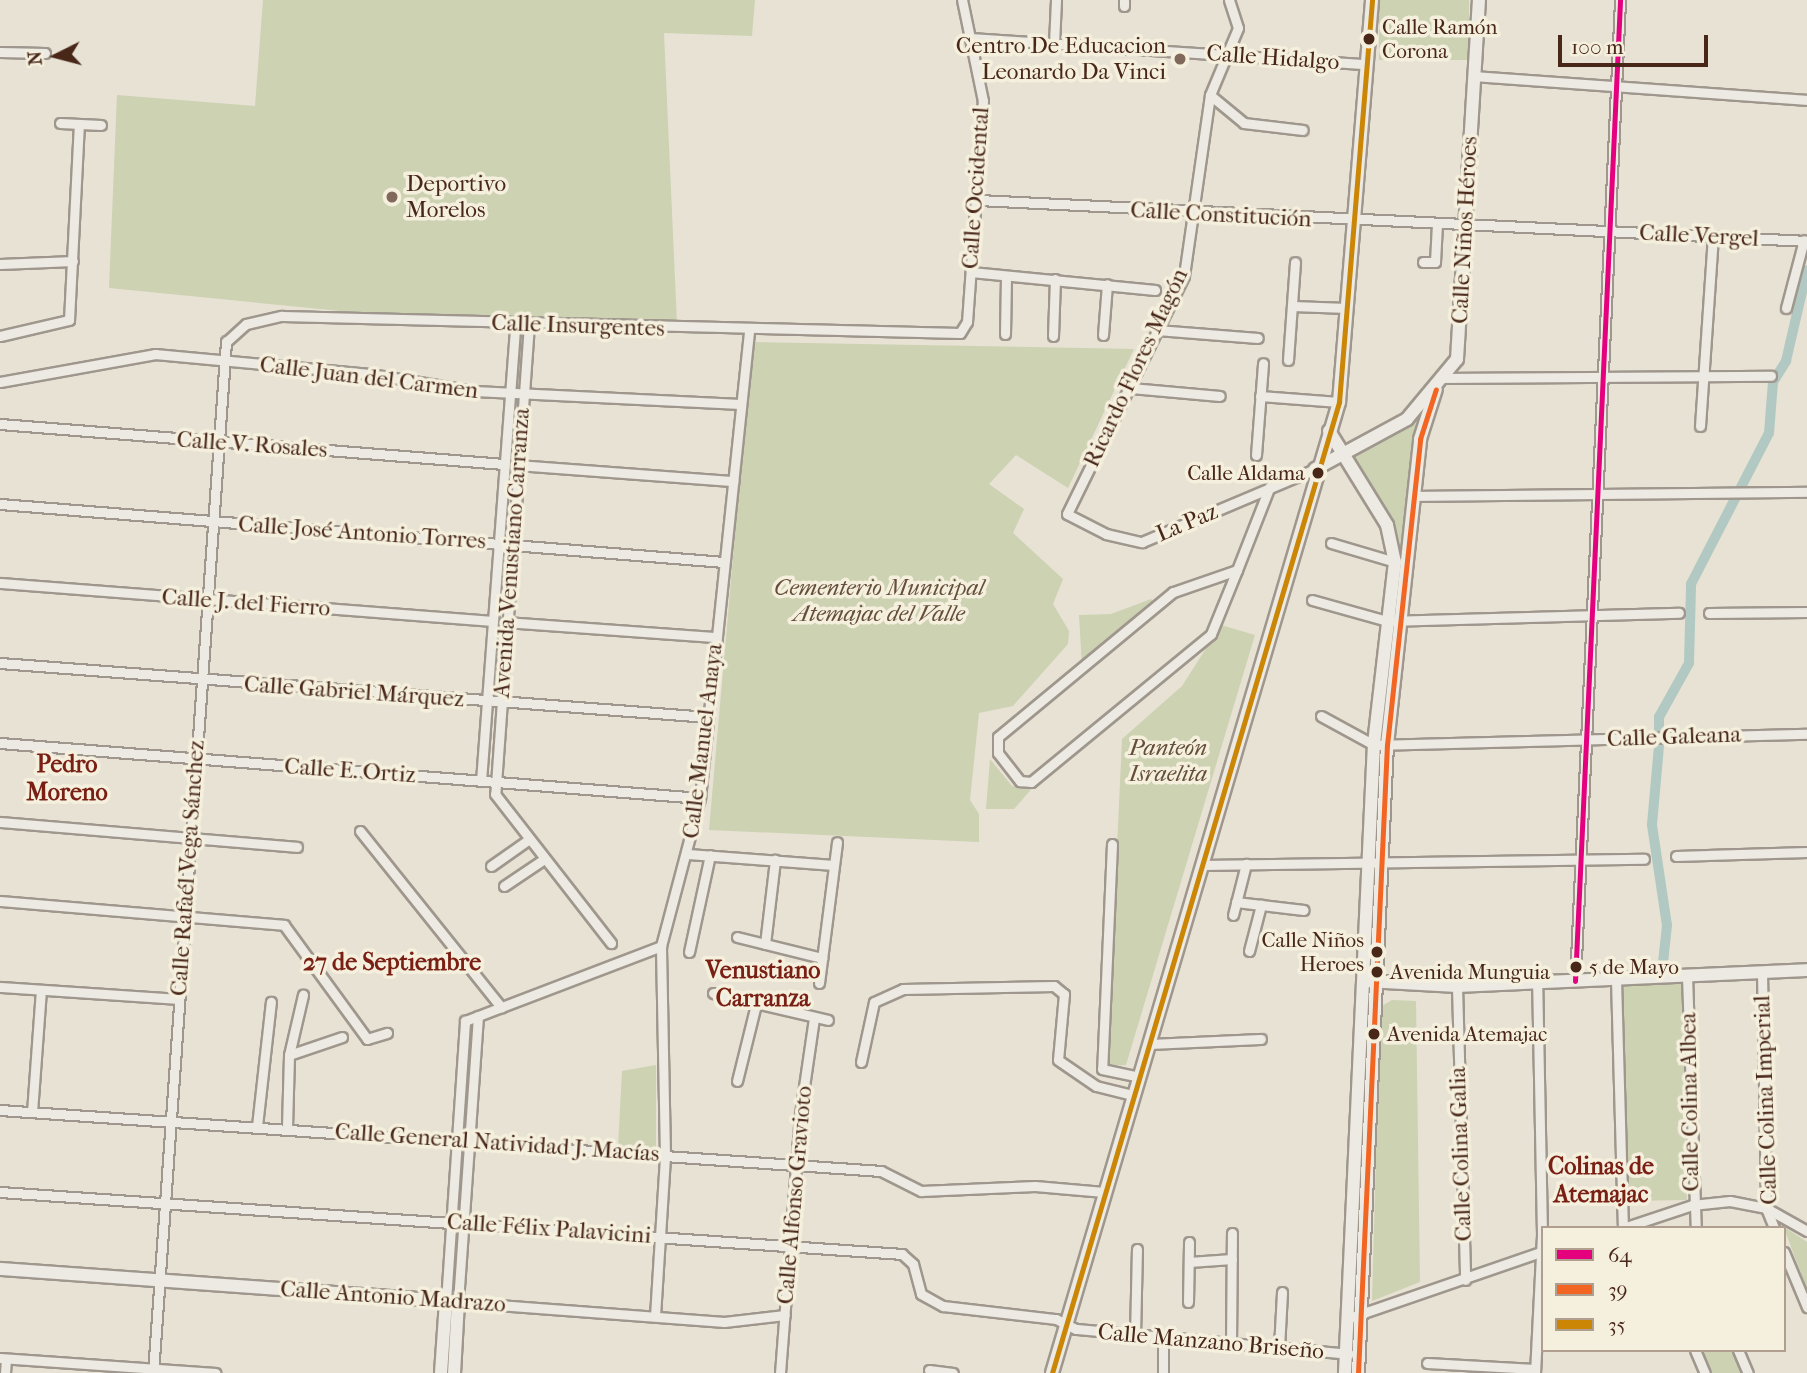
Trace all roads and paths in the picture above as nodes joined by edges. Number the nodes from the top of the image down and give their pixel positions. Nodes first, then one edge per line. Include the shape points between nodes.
1 (962, 0) edge
2 (1056, 0) edge
3 (1228, 0) edge
4 (1371, 0) edge
5 (1479, 0) edge
6 (1620, 0) edge
7 (971, 38) junction
8 (1054, 44) junction
9 (0, 52) edge
10 (45, 53) dead end
11 (1228, 55) junction
12 (1365, 64) junction
13 (1474, 76) junction
14 (1616, 87) junction
15 (1210, 95) junction
16 (1807, 100) edge
17 (60, 123) dead end
18 (79, 124) junction
19 (101, 125) dead end
20 (1303, 130) dead end
21 (978, 200) junction
22 (1192, 214) junction
23 (1354, 222) junction
24 (1437, 224) junction
25 (1465, 225) junction
26 (1609, 232) junction
27 (1713, 237) junction
28 (1805, 241) edge
29 (73, 261) junction
30 (1295, 262) dead end
31 (1423, 262) dead end
32 (0, 264) edge
33 (971, 272) junction
34 (1006, 276) junction
35 (1055, 279) junction
36 (1107, 284) junction
37 (1155, 290) dead end
38 (1292, 306) junction
39 (1347, 308) junction
40 (1786, 308) dead end
41 (515, 324) junction
42 (529, 324) junction
43 (1157, 330) junction
44 (749, 331) junction
45 (960, 333) joint
46 (1005, 334) dead end
47 (1103, 335) dead end
48 (0, 336) edge
49 (1053, 336) dead end
50 (1258, 338) dead end
51 (1288, 360) dead end
52 (223, 363) junction
53 (1263, 363) dead end
54 (1703, 376) junction
55 (1771, 376) dead end
56 (1603, 377) junction
57 (0, 383) edge
58 (1440, 384) junction
59 (1131, 388) junction
60 (510, 394) junction
61 (523, 394) junction
62 (1220, 396) dead end
63 (1261, 396) junction
64 (1339, 402) junction
65 (741, 404) junction
66 (0, 424) edge
67 (1700, 425) dead end
68 (1329, 431) junction
69 (217, 442) junction
70 (1256, 456) dead end
71 (1341, 457) junction
72 (504, 464) junction
73 (518, 466) junction
74 (1315, 469) junction
75 (733, 481) junction
76 (1270, 486) junction
77 (1807, 492) edge
78 (1598, 494) junction
79 (1413, 496) junction
80 (0, 504) edge
81 (1067, 513) joint
82 (212, 521) junction
83 (498, 543) junction
84 (1331, 543) dead end
85 (511, 544) junction
86 (724, 562) junction
87 (1395, 562) junction
88 (1237, 570) junction
89 (0, 583) edge
90 (206, 600) junction
91 (1312, 600) dead end
92 (1807, 612) edge
93 (1679, 613) dead end
94 (1709, 613) dead end
95 (1592, 614) junction
96 (492, 621) junction
97 (1394, 621) junction
98 (506, 622) junction
99 (716, 637) junction
100 (0, 663) edge
101 (201, 681) junction
102 (486, 703) junction
103 (500, 704) junction
104 (1321, 716) dead end
105 (708, 717) junction
106 (1807, 734) edge
107 (1586, 739) junction
108 (0, 743) edge
109 (1380, 745) junction
110 (195, 760) junction
111 (481, 781) junction
112 (495, 782) junction
113 (700, 798) junction
114 (0, 822) edge
115 (360, 831) dead end
116 (190, 838) junction
117 (528, 840) junction
118 (837, 842) dead end
119 (1112, 844) dead end
120 (297, 847) dead end
121 (1807, 852) edge
122 (688, 853) junction
123 (710, 855) junction
124 (1676, 856) dead end
125 (544, 859) junction
126 (1644, 859) dead end
127 (775, 860) junction
128 (1581, 860) junction
129 (1381, 861) junction
130 (1367, 862) junction
131 (1246, 864) junction
132 (834, 865) junction
133 (1202, 865) junction
134 (491, 866) dead end
135 (504, 886) dead end
136 (0, 901) edge
137 (1236, 902) junction
138 (1261, 905) junction
139 (1304, 910) dead end
140 (1233, 915) dead end
141 (184, 917) junction
142 (737, 937) dead end
143 (611, 943) dead end
144 (765, 944) junction
145 (661, 946) junction
146 (1249, 951) dead end
147 (690, 952) dead end
148 (822, 958) junction
149 (1807, 970) edge
150 (1762, 972) junction
151 (1687, 976) junction
152 (1360, 979) junction
153 (1616, 979) junction
154 (1575, 981) junction
155 (819, 983) dead end
156 (1374, 983) junction
157 (1537, 984) junction
158 (1457, 986) junction
159 (0, 987) edge
160 (41, 990) junction
161 (713, 993) dead end
162 (303, 995) dead end
163 (179, 999) junction
164 (271, 1002) dead end
165 (756, 1004) junction
166 (501, 1007) junction
167 (478, 1016) junction
168 (814, 1018) junction
169 (828, 1020) dead end
170 (387, 1033) dead end
171 (342, 1037) dead end
172 (1261, 1038) dead end
173 (1149, 1044) junction
174 (289, 1055) junction
175 (861, 1062) dead end
176 (1139, 1077) junction
177 (737, 1081) dead end
178 (1133, 1095) junction
179 (0, 1110) edge
180 (33, 1112) junction
181 (170, 1122) junction
182 (257, 1126) junction
183 (287, 1127) junction
184 (457, 1141) junction
185 (469, 1142) junction
186 (665, 1156) junction
187 (796, 1165) junction
188 (0, 1192) edge
189 (1104, 1192) junction
190 (164, 1203) junction
191 (1692, 1205) junction
192 (1766, 1208) junction
193 (451, 1223) junction
194 (464, 1224) junction
195 (1645, 1224) edge
196 (1542, 1226) edge
197 (1623, 1226) edge
198 (1696, 1226) edge
199 (1773, 1226) edge
200 (1807, 1231) edge
201 (1232, 1233) dead end
202 (660, 1237) junction
203 (790, 1241) junction
204 (1189, 1242) dead end
205 (1137, 1249) dead end
206 (1541, 1251) edge
207 (1786, 1257) edge
208 (1232, 1259) junction
209 (1189, 1262) junction
210 (1541, 1268) edge
211 (0, 1269) edge
212 (1465, 1280) junction
213 (159, 1281) junction
214 (1282, 1292) dead end
215 (452, 1301) junction
216 (1188, 1302) dead end
217 (1807, 1307) edge
218 (1360, 1314) junction
219 (785, 1315) junction
220 (655, 1316) junction
221 (1346, 1318) junction
222 (1065, 1324) junction
223 (1135, 1336) junction
224 (1163, 1338) junction
225 (1231, 1344) junction
226 (1279, 1348) junction
227 (1696, 1352) edge
228 (1739, 1352) edge
229 (1351, 1355) junction
230 (3, 1359) edge
231 (1427, 1363) dead end
232 (929, 1370) dead end
233 (153, 1371) edge
234 (1535, 1371) edge
235 (5, 1373) edge
236 (215, 1373) edge
237 (441, 1373) edge
238 (454, 1373) edge
239 (780, 1373) edge
240 (953, 1373) edge
241 (1052, 1373) edge
242 (1163, 1373) edge
243 (1345, 1373) edge
244 (1358, 1373) edge
245 (1705, 1373) edge
246 (1748, 1373) edge

1 - 7 street, Calle Occidental
2 - 8 street
3 - 11 street, Ricardo Flores Magón via 1239,19
4 - 12 street
5 - 13 street, Calle Niños Héroes
6 - 14 street
7 - 8 street, Calle Hidalgo
7 - 21 street, Calle Occidental via 983,101
8 - 11 street, Calle Hidalgo
9 - 10 street
11 - 12 street, Calle Hidalgo
11 - 15 street, Ricardo Flores Magón
12 - 23 street
13 - 14 street
13 - 25 street, Calle Niños Héroes
14 - 16 street
14 - 26 street
15 - 20 street via 1244,123
15 - 22 street, Ricardo Flores Magón
17 - 18 street
18 - 19 street
18 - 29 street
21 - 22 street, Calle Constitución
21 - 33 street, Calle Occidental
22 - 23 street, Calle Constitución
22 - 43 street, Ricardo Flores Magón via 1184,276
23 - 24 street, Calle Constitución
23 - 39 street
24 - 25 street, Calle Constitución
24 - 31 street via 1435,262
25 - 26 street, Calle Vergel
25 - 58 street, Calle Niños Héroes via 1457,359
26 - 27 street, Calle Vergel
26 - 56 street
27 - 28 street, Calle Vergel
27 - 54 street
28 - 40 street
29 - 32 street
29 - 48 street via 67,323
30 - 38 street
33 - 34 street
33 - 45 street, Calle Occidental
34 - 35 street
34 - 46 street
35 - 36 street
35 - 49 street
36 - 37 street
36 - 47 street
38 - 39 street
38 - 51 street
39 - 64 street
41 - 42 street, Calle Insurgentes
41 - 52 street, Calle Insurgentes via 267,318 231,334
41 - 60 street, Avenida Venustiano Carranza
42 - 44 street, Calle Insurgentes
42 - 61 street, Avenida Venustiano Carranza
43 - 50 street
43 - 59 street, Ricardo Flores Magón
44 - 45 street, Calle Insurgentes
44 - 65 street, Calle Manuel Anaya
52 - 57 street, Calle Juan del Carmen via 145,355
52 - 60 street, Calle Juan del Carmen via 370,374
52 - 69 street, Calle Rafaél Vega Sánchez
53 - 63 street
54 - 55 street
54 - 56 street
54 - 67 street
56 - 58 street
56 - 78 street
58 - 71 street, La Paz via 1407,419
58 - 79 street via 1420,439
59 - 62 street
59 - 81 street, Ricardo Flores Magón
60 - 61 street, Calle Juan del Carmen
60 - 72 street, Avenida Venustiano Carranza
61 - 65 street, Calle Juan del Carmen
61 - 73 street, Avenida Venustiano Carranza
63 - 64 street
63 - 70 street
64 - 68 street
65 - 75 street, Calle Manuel Anaya
66 - 69 street, Calle V. Rosales
68 - 71 street
68 - 74 street
69 - 72 street, Calle V. Rosales
69 - 82 street, Calle Rafaél Vega Sánchez
71 - 74 street, La Paz
71 - 87 street via 1387,525
72 - 83 street, Avenida Venustiano Carranza
73 - 75 street
73 - 85 street, Avenida Venustiano Carranza
74 - 76 street, La Paz
74 - 133 street
75 - 86 street, Calle Manuel Anaya
76 - 81 street, La Paz via 1142,542 1106,534
76 - 88 street
77 - 78 street
78 - 79 street
78 - 95 street
79 - 97 street
80 - 82 street, Calle José Antonio Torres
82 - 83 street, Calle José Antonio Torres
82 - 90 street, Calle Rafaél Vega Sánchez
83 - 85 street, Calle José Antonio Torres
83 - 96 street, Avenida Venustiano Carranza
84 - 87 street
85 - 86 street, Calle José Antonio Torres
85 - 98 street, Avenida Venustiano Carranza
86 - 99 street, Calle Manuel Anaya
87 - 97 street
88 - 88 street via 1211,634 1031,782 1020,781 998,753 998,737 1172,592
89 - 90 street, Calle J. del Fierro
90 - 96 street, Calle J. del Fierro
90 - 101 street, Calle Rafaél Vega Sánchez
91 - 97 street
92 - 94 street
93 - 95 street
95 - 97 street
95 - 107 street
96 - 102 street, Avenida Venustiano Carranza
97 - 109 street
98 - 99 street
98 - 103 street, Avenida Venustiano Carranza
99 - 105 street, Calle Manuel Anaya
100 - 101 street, Calle Gabriel Márquez
101 - 102 street, Calle Gabriel Márquez
101 - 110 street, Calle Rafaél Vega Sánchez
102 - 103 street, Calle Gabriel Márquez
102 - 111 street, Avenida Venustiano Carranza
103 - 105 street, Calle Gabriel Márquez
103 - 112 street, Avenida Venustiano Carranza
104 - 109 street
105 - 113 street, Calle Manuel Anaya
106 - 107 street, Calle Galeana
107 - 109 street, Calle Galeana
107 - 128 street
108 - 110 street, Calle E. Ortiz
109 - 129 street
109 - 130 street
110 - 111 street, Calle E. Ortiz
110 - 116 street, Calle Rafaél Vega Sánchez
111 - 112 street, Calle E. Ortiz
112 - 113 street, Calle E. Ortiz
112 - 117 street via 495,794
113 - 122 street, Calle Manuel Anaya
114 - 116 street
115 - 166 street
116 - 120 street
116 - 141 street, Calle Rafaél Vega Sánchez
117 - 125 street
117 - 134 street
118 - 132 street
119 - 176 street via 1101,1066
121 - 124 street
122 - 123 street
122 - 145 street, Calle Manuel Anaya
123 - 127 street
123 - 147 street
125 - 135 street
125 - 143 street
126 - 128 street
127 - 132 street
127 - 144 street
128 - 129 street
128 - 154 street
129 - 130 street
129 - 156 street
130 - 131 street
130 - 152 street
131 - 133 street
131 - 137 street
132 - 148 street
133 - 173 street
136 - 141 street
137 - 138 street
137 - 140 street
138 - 139 street
138 - 146 street
141 - 163 street, Calle Rafaél Vega Sánchez
141 - 170 street via 284,925 367,1039
142 - 144 street
144 - 148 street
145 - 166 street
145 - 186 street, Calle Manuel Anaya
148 - 155 street
149 - 150 street
150 - 151 street
150 - 192 street, Calle Colina Imperial
151 - 153 street
151 - 191 street, Calle Colina Albea
152 - 156 street
152 - 221 street
153 - 154 street
153 - 197 street
154 - 157 street
156 - 158 street
156 - 218 street
157 - 158 street
157 - 196 street
158 - 212 street, Calle Colina Galia
159 - 160 street
160 - 163 street
160 - 180 street
161 - 165 street
162 - 174 street
163 - 181 street, Calle Rafaél Vega Sánchez
164 - 182 street
165 - 168 street
165 - 177 street
166 - 167 street
167 - 184 street via 465,1021
167 - 185 street
168 - 169 street
168 - 187 street, Calle Alfonso Gravioto
171 - 174 street
172 - 173 street
173 - 176 street
174 - 183 street
175 - 178 street via 874,1002 903,989 1054,986 1064,994 1058,1060 1096,1086
176 - 178 street
178 - 189 street
179 - 180 street, Calle General Natividad J. Macías
180 - 181 street, Calle General Natividad J. Macías
181 - 182 street, Calle General Natividad J. Macías
181 - 190 street, Calle Rafaél Vega Sánchez
182 - 183 street, Calle General Natividad J. Macías
183 - 184 street, Calle General Natividad J. Macías
184 - 185 street, Calle General Natividad J. Macías
184 - 193 street
185 - 186 street, Calle General Natividad J. Macías
185 - 194 street
186 - 187 street, Calle General Natividad J. Macías
186 - 202 street, Calle Manuel Anaya
187 - 189 street, Calle General Natividad J. Macías via 881,1171 921,1191 1035,1186
187 - 203 street, Calle Alfonso Gravioto
188 - 190 street, Calle Félix Palavicini
189 - 222 street
190 - 193 street, Calle Félix Palavicini
190 - 213 street, Calle Rafaél Vega Sánchez
191 - 192 street via 1730,1201
191 - 195 street
191 - 198 street, Calle Colina Albea
192 - 199 street, Calle Colina Imperial
192 - 200 street
193 - 194 street, Calle Félix Palavicini
193 - 215 street
194 - 202 street, Calle Félix Palavicini
194 - 215 street
201 - 208 street
202 - 203 street, Calle Félix Palavicini
202 - 220 street, Calle Manuel Anaya
203 - 219 street, Calle Alfonso Gravioto
203 - 222 street, Calle Félix Palavicini via 902,1254 930,1303
204 - 209 street
205 - 223 street
206 - 212 street
207 - 217 street
208 - 209 street
208 - 225 street
209 - 216 street
210 - 234 street
211 - 213 street, Calle Antonio Madrazo
212 - 218 street
213 - 215 street, Calle Antonio Madrazo
213 - 233 street, Calle Rafaél Vega Sánchez
214 - 226 street
215 - 220 street, Calle Antonio Madrazo
215 - 237 street
215 - 238 street
218 - 221 street
218 - 229 street
219 - 220 street, Calle Antonio Madrazo via 724,1322
219 - 239 street, Calle Alfonso Gravioto
221 - 229 street
222 - 223 street, Calle Manzano Briseño
222 - 241 street
223 - 224 street, Calle Manzano Briseño
224 - 225 street, Calle Manzano Briseño
224 - 242 street
225 - 226 street, Calle Manzano Briseño
226 - 229 street, Calle Manzano Briseño
227 - 245 street
228 - 246 street
229 - 243 street
229 - 244 street
230 - 233 street
230 - 235 street
231 - 234 street
232 - 240 street
233 - 236 street

